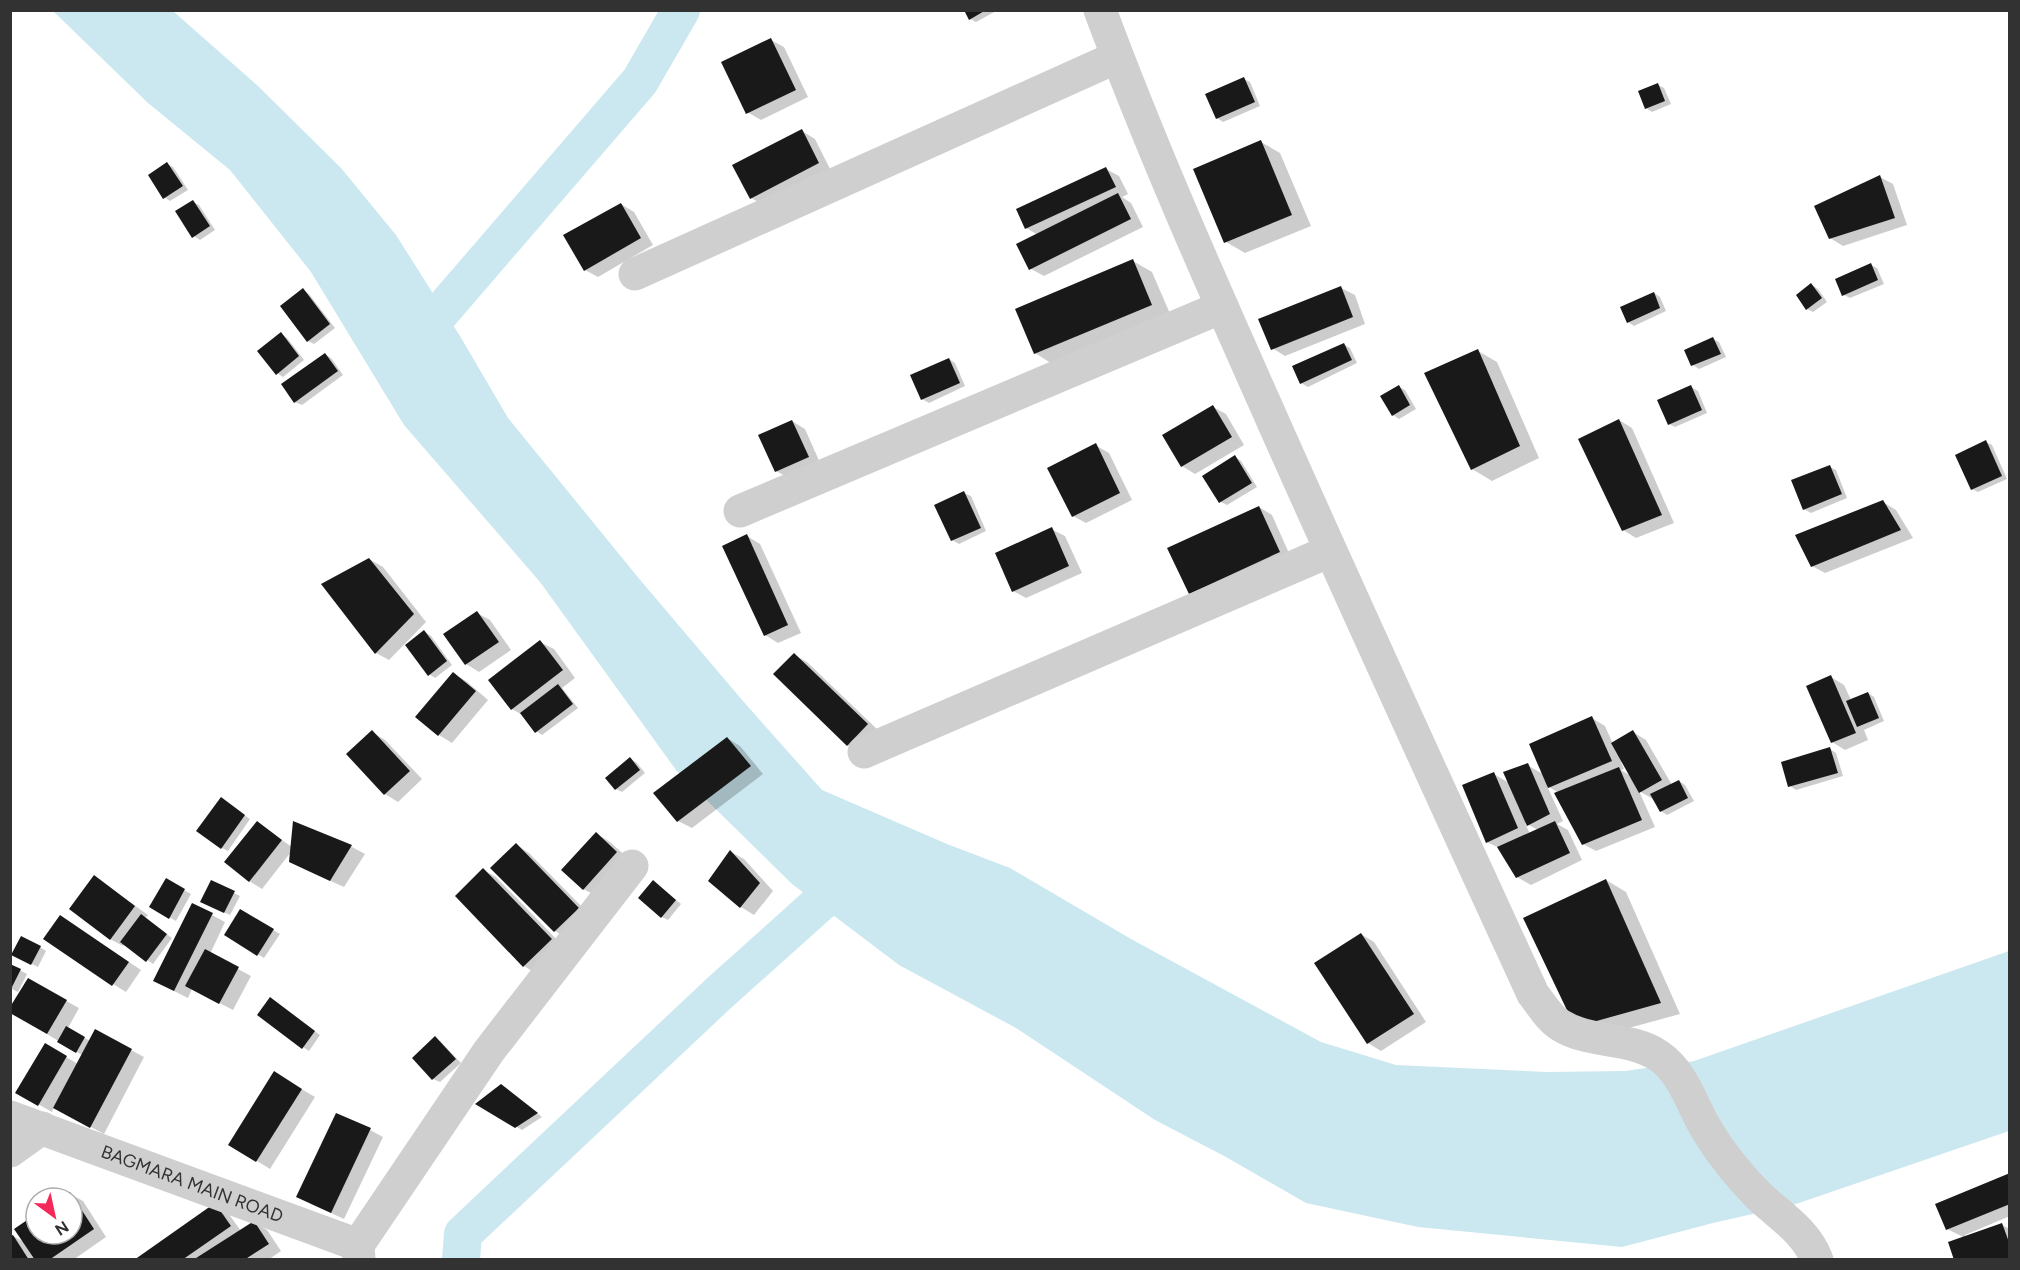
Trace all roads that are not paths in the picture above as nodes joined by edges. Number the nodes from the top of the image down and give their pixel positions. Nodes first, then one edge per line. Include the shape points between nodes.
1 (1100, 10) edge
2 (1117, 57) junction
3 (635, 274) dead end
4 (1222, 307) junction
5 (740, 511) dead end
6 (1330, 551) junction
7 (864, 752) dead end
8 (632, 866) dead end
9 (10, 1117) edge
10 (42, 1128) junction
11 (10, 1151) edge
12 (359, 1252) edge
13 (1817, 1260) edge

1 - 2 street
2 - 3 street
2 - 4 street
4 - 5 street
4 - 6 street
6 - 7 street
6 - 13 street via 1533,994 1560,1025 1583,1035 1644,1047 1661,1057 1681,1080 1707,1131 1734,1168 1791,1223 1813,1249
8 - 12 street via 489,1051
9 - 10 street, BAGMARA MAIN ROAD
10 - 11 street
10 - 12 street, BAGMARA MAIN ROAD

